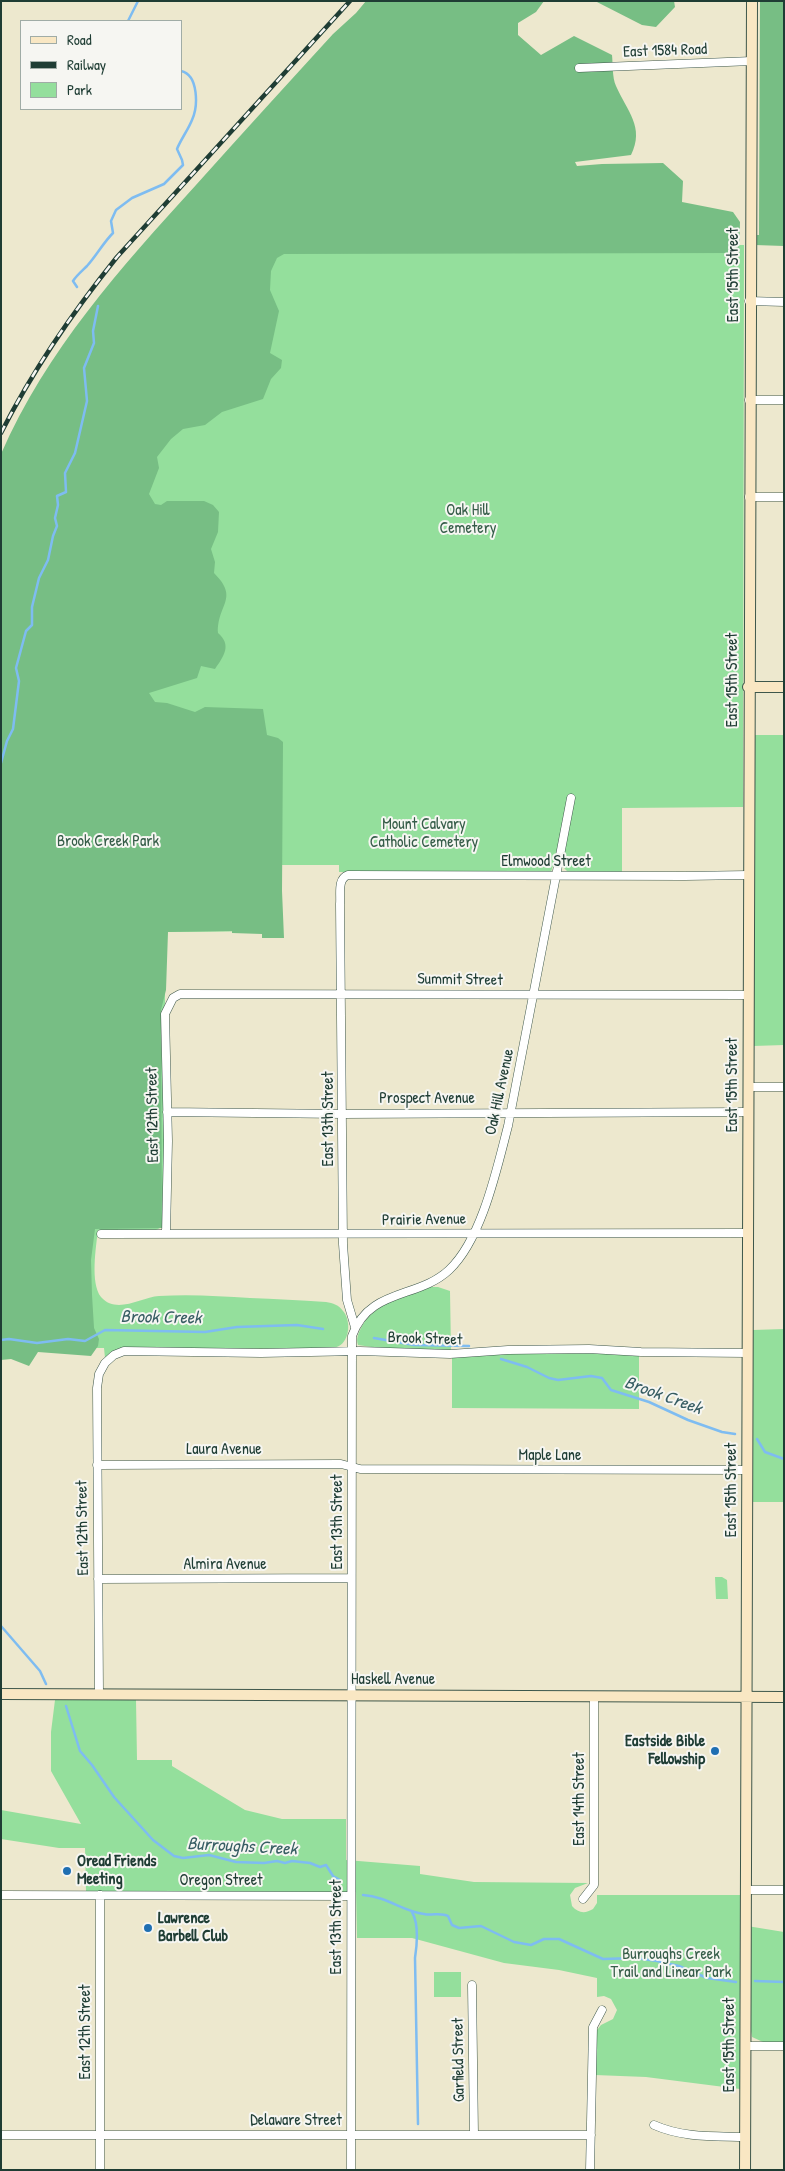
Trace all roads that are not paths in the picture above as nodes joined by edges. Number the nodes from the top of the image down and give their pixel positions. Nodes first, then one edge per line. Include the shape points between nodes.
1 (752, 1) edge
2 (752, 61) junction
3 (579, 68) dead end
4 (749, 301) junction
5 (784, 302) edge
6 (749, 400) junction
7 (784, 400) edge
8 (749, 497) junction
9 (784, 497) edge
10 (748, 687) junction
11 (784, 687) edge
12 (572, 798) dead end
13 (748, 875) junction
14 (343, 876) joint
15 (556, 876) junction
16 (342, 994) junction
17 (534, 994) junction
18 (748, 995) junction
19 (173, 998) joint
20 (748, 1087) junction
21 (784, 1087) edge
22 (167, 1112) junction
23 (511, 1112) junction
24 (748, 1112) junction
25 (342, 1114) junction
26 (474, 1233) junction
27 (748, 1233) junction
28 (101, 1234) dead end
29 (166, 1234) junction
30 (343, 1234) junction
31 (355, 1327) junction
32 (352, 1351) junction
33 (747, 1353) junction
34 (104, 1363) joint
35 (97, 1465) junction
36 (352, 1467) junction
37 (747, 1470) junction
38 (351, 1578) junction
39 (98, 1579) junction
40 (1, 1694) edge
41 (99, 1694) junction
42 (351, 1695) junction
43 (594, 1696) junction
44 (747, 1697) junction
45 (784, 1697) edge
46 (746, 1890) junction
47 (784, 1890) edge
48 (100, 1895) junction
49 (1, 1896) edge
50 (351, 1896) junction
51 (583, 1899) dead end
52 (472, 1985) dead end
53 (602, 2010) dead end
54 (745, 2046) junction
55 (784, 2046) edge
56 (654, 2125) dead end
57 (1, 2135) edge
58 (100, 2135) junction
59 (351, 2135) junction
60 (474, 2135) junction
61 (591, 2135) junction
62 (745, 2137) junction
63 (100, 2170) edge
64 (351, 2170) edge
65 (590, 2170) edge
66 (745, 2170) edge

1 - 2 main road, East 15th Street
2 - 3 street, East 1584 Road
2 - 4 main road, East 15th Street
4 - 5 street
4 - 6 main road, East 15th Street
6 - 7 street
6 - 8 main road, East 15th Street
8 - 9 street
8 - 10 main road, East 15th Street
10 - 11 main road
10 - 13 main road, East 15th Street
12 - 15 street, Oak Hill Avenue
13 - 15 street, Elmwood Street
13 - 18 main road, East 15th Street
14 - 15 street, Elmwood Street
14 - 16 street, East 13th Street via 340,904
15 - 17 street, Oak Hill Avenue
16 - 17 street, Summit Street
16 - 19 street, Summit Street via 186,993
16 - 25 street, East 13th Street
17 - 18 street, Summit Street
17 - 23 street, Oak Hill Avenue
18 - 20 main road, East 15th Street
19 - 22 street, East 12th Street via 166,1014
20 - 21 street
20 - 24 main road, East 15th Street
22 - 25 street, Prospect Avenue
22 - 29 street, East 12th Street
23 - 24 street, Prospect Avenue
23 - 25 street, Prospect Avenue
23 - 26 street, Oak Hill Avenue via 496,1170
24 - 27 main road, East 15th Street
25 - 30 street, East 13th Street
26 - 27 street, Prairie Avenue
26 - 30 street, Prairie Avenue
26 - 31 street, Oak Hill Avenue via 464,1252 448,1270 432,1281 378,1303 362,1315
27 - 33 main road, East 15th Street
28 - 29 street, Prairie Avenue
29 - 30 street, Prairie Avenue
30 - 31 street, East 13th Street via 347,1300
31 - 32 street, East 13th Street
32 - 33 street, Brook Street via 457,1354 589,1349
32 - 34 street, Brook Street via 124,1351
32 - 36 street, East 13th Street
33 - 37 main road, East 15th Street
34 - 35 street, East 12th Street via 97,1388
35 - 36 street, Laura Avenue via 341,1464
35 - 39 street, East 12th Street
36 - 37 street, Maple Lane
36 - 38 street, East 13th Street
37 - 44 main road, East 15th Street
38 - 39 street, Almira Avenue
38 - 42 street, East 13th Street
39 - 41 street, East 12th Street
40 - 41 main road, Haskell Avenue
41 - 42 main road, Haskell Avenue
42 - 43 main road, Haskell Avenue
42 - 50 street, East 13th Street
43 - 44 main road, Haskell Avenue
43 - 51 street, East 14th Street via 594,1886
44 - 45 main road, Haskell Avenue
44 - 46 main road, East 15th Street
46 - 47 street
46 - 54 main road, East 15th Street
48 - 49 street, Oregon Street
48 - 50 street, Oregon Street
48 - 58 street, East 12th Street
50 - 59 street, East 13th Street
52 - 60 street, Garfield Street
53 - 61 street via 593,2027
54 - 55 street
54 - 62 main road, East 15th Street
56 - 62 street via 684,2135
57 - 58 street, Delaware Street
58 - 59 street, Delaware Street
58 - 63 street, East 12th Street
59 - 60 street, Delaware Street
59 - 64 street, East 13th Street
60 - 61 street, Delaware Street
61 - 65 street
62 - 66 main road, East 15th Street

